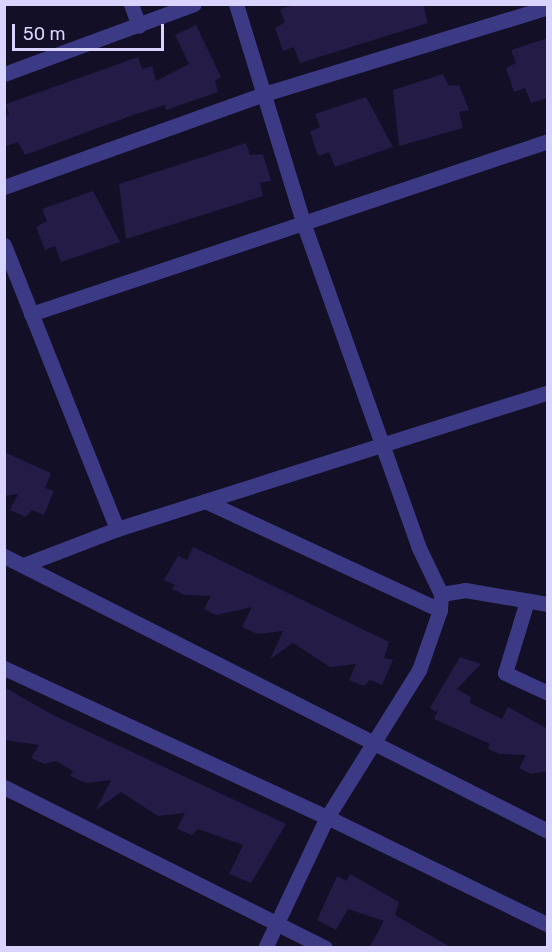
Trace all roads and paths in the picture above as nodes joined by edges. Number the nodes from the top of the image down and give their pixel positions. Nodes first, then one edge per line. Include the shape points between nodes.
1 (131, 4) edge
2 (194, 4) edge
3 (236, 4) edge
4 (548, 7) edge
5 (139, 26) junction
6 (4, 74) edge
7 (264, 94) junction
8 (548, 141) edge
9 (4, 187) edge
10 (304, 225) junction
11 (4, 245) edge
12 (31, 314) junction
13 (548, 392) edge
14 (382, 447) junction
15 (205, 501) junction
16 (117, 529) junction
17 (4, 556) edge
18 (26, 564) junction
19 (441, 594) junction
20 (527, 601) junction
21 (548, 604) edge
22 (440, 609) junction
23 (4, 668) edge
24 (548, 693) edge
25 (375, 743) junction
26 (4, 788) edge
27 (327, 817) junction
28 (548, 831) edge
29 (277, 924) junction
30 (548, 925) edge
31 (265, 948) edge
32 (325, 948) edge

1 - 5 street
2 - 5 street
3 - 7 street
4 - 7 street
5 - 6 street
7 - 9 street
7 - 10 street
8 - 10 street
10 - 12 street
10 - 14 street
11 - 12 street
12 - 16 street
13 - 14 street
14 - 15 street
14 - 19 street via 418,546
15 - 16 street
15 - 22 street
16 - 18 street
17 - 18 street
18 - 25 street
19 - 20 street via 465,590
19 - 22 street
20 - 21 street
20 - 24 street via 505,673
22 - 25 street via 419,670
23 - 27 street
25 - 27 street
25 - 28 street
26 - 29 street
27 - 29 street
27 - 30 street
29 - 31 street
29 - 32 street

